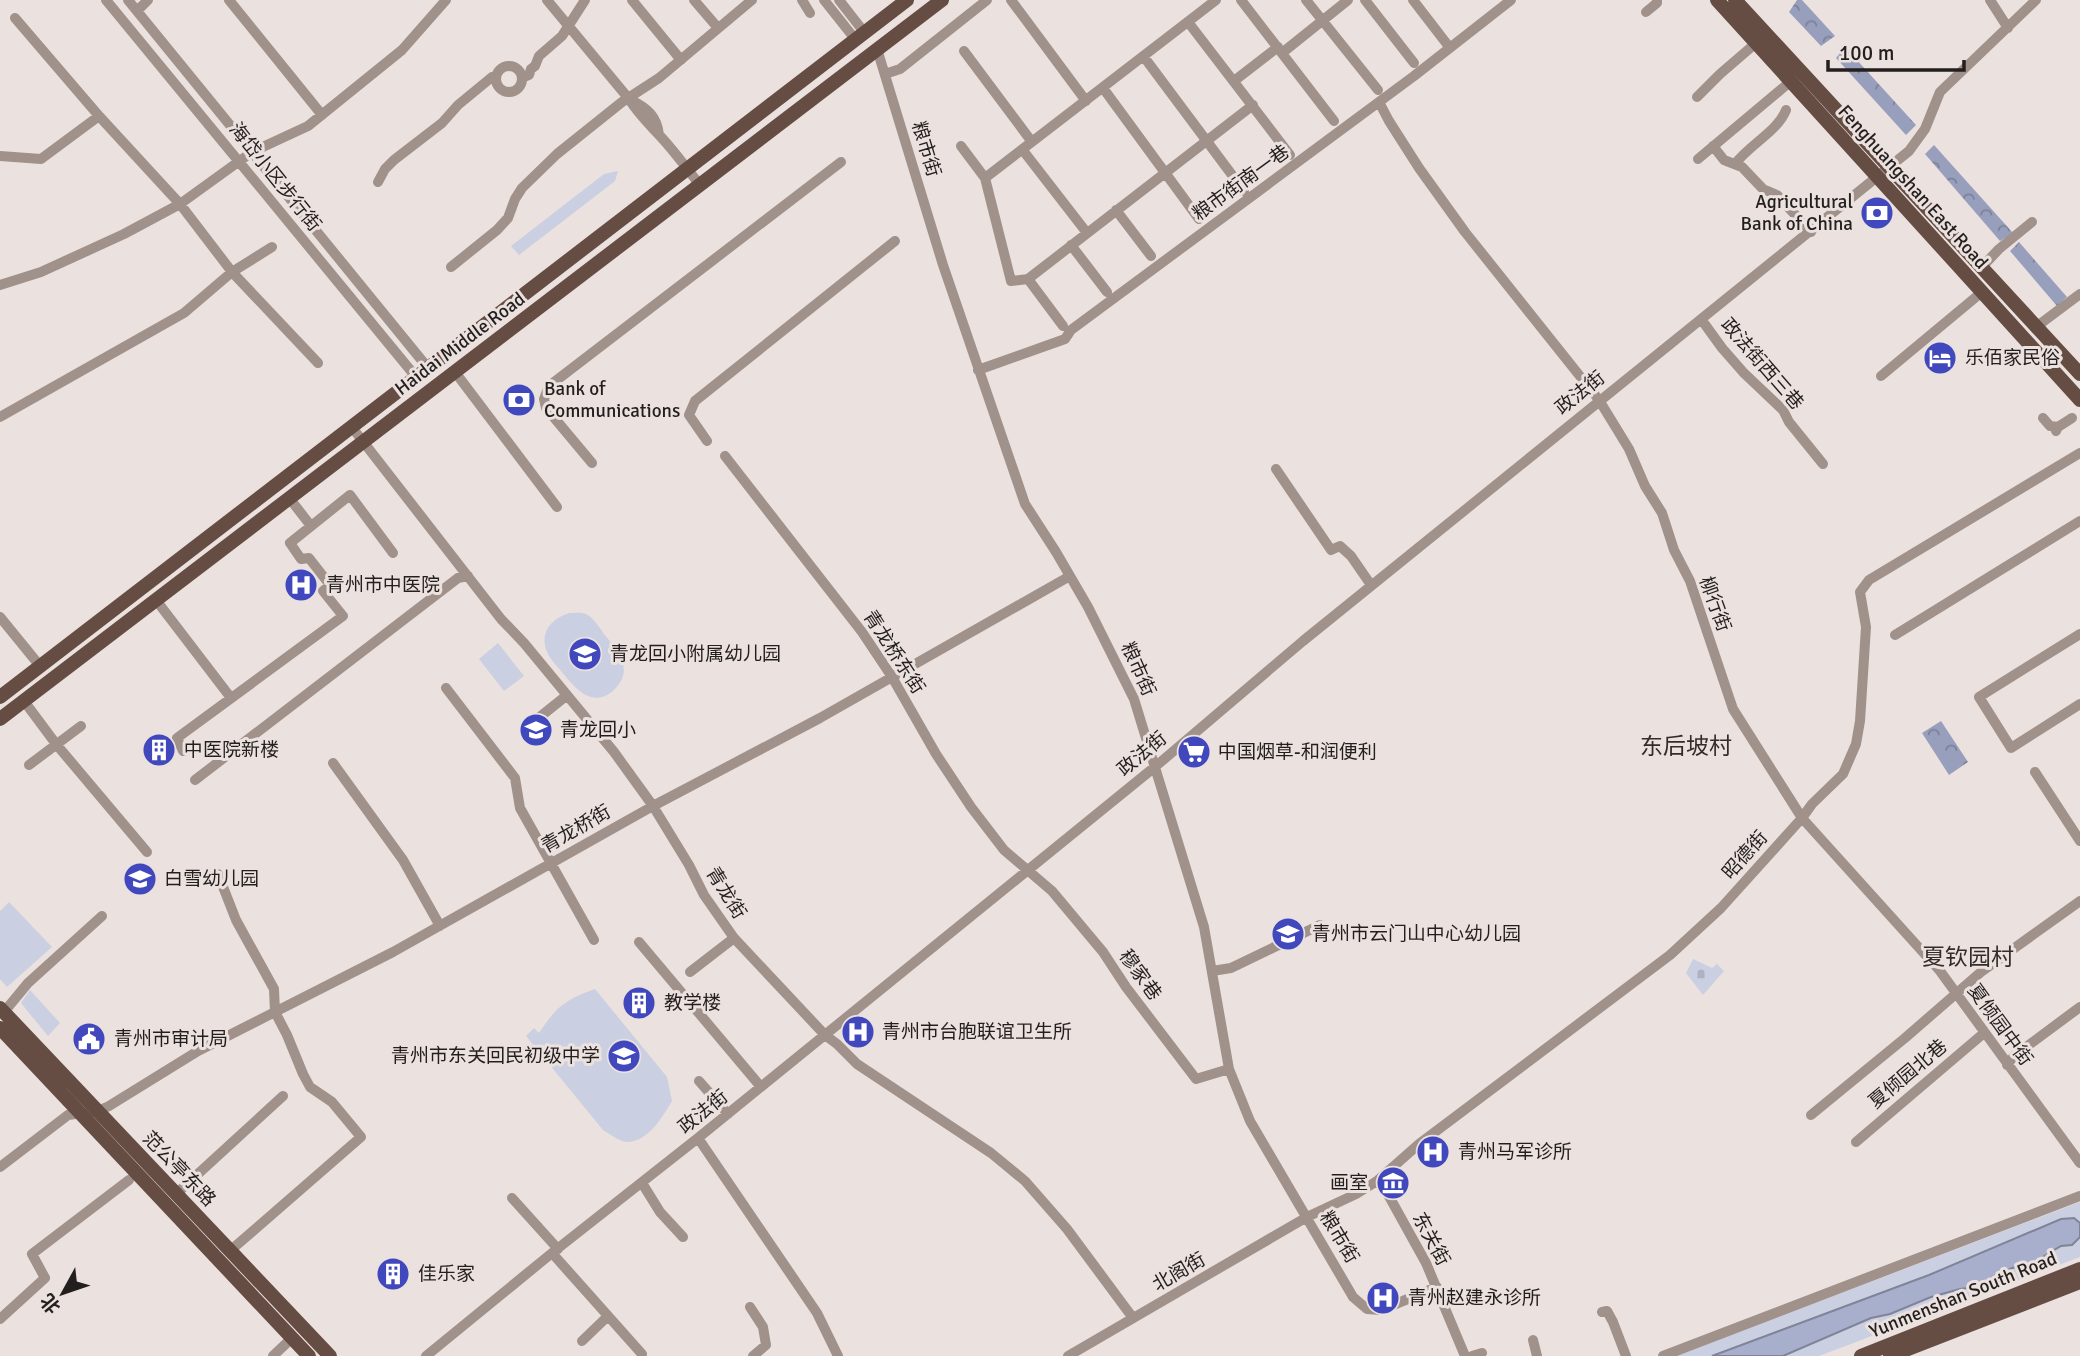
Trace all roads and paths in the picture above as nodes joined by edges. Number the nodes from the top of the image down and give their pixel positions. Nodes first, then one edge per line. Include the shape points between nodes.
1 (106, 0) edge
2 (128, 0) edge
3 (148, 0) edge
4 (229, 0) edge
5 (446, 0) edge
6 (547, 0) edge
7 (585, 0) edge
8 (632, 0) edge
9 (694, 0) edge
10 (752, 0) edge
11 (802, 0) edge
12 (824, 0) edge
13 (839, 0) edge
14 (907, 0) edge
15 (942, 0) edge
16 (987, 0) edge
17 (1011, 0) edge
18 (1216, 0) edge
19 (1241, 0) edge
20 (1306, 0) edge
21 (1348, 0) edge
22 (1365, 0) edge
23 (1413, 0) edge
24 (1511, 0) edge
25 (1657, 0) edge
26 (1717, 0) edge
27 (1735, 0) edge
28 (1990, 0) edge
29 (2036, 0) edge
30 (137, 11) junction
31 (1646, 12) dead end
32 (810, 13) dead end
33 (15, 18) dead end
34 (1322, 21) junction
35 (1188, 22) junction
36 (567, 25) junction
37 (718, 28) junction
38 (2008, 28) junction
39 (860, 36) junction
40 (1756, 43) junction
41 (1450, 48) junction
42 (877, 50) junction
43 (1280, 50) junction
44 (964, 51) dead end
45 (1144, 57) junction
46 (681, 60) junction
47 (1414, 63) dead end
48 (885, 74) junction
49 (496, 78) junction
50 (522, 78) junction
51 (1234, 81) junction
52 (1791, 81) junction
53 (1103, 88) junction
54 (1378, 90) dead end
55 (1697, 97) dead end
56 (629, 99) junction
57 (1086, 101) junction
58 (1379, 102) junction
59 (1253, 105) junction
60 (1786, 110) dead end
61 (322, 115) junction
62 (99, 116) junction
63 (1334, 121) dead end
64 (1206, 140) junction
65 (1032, 142) junction
66 (961, 145) dead end
67 (1713, 146) junction
68 (252, 152) junction
69 (1025, 153) dead end
70 (1290, 155) dead end
71 (0, 156) edge
72 (1698, 159) dead end
73 (238, 161) junction
74 (841, 162) dead end
75 (1735, 164) junction
76 (687, 169) junction
77 (1165, 172) junction
78 (1883, 172) junction
79 (985, 178) junction
80 (378, 182) dead end
81 (700, 185) junction
82 (1244, 191) dead end
83 (180, 204) junction
84 (1116, 211) junction
85 (1199, 219) dead end
86 (2032, 222) dead end
87 (1811, 232) junction
88 (1087, 233) junction
89 (895, 242) dead end
90 (1071, 245) junction
91 (272, 247) dead end
92 (1151, 256) dead end
93 (451, 267) dead end
94 (1981, 268) junction
95 (232, 272) junction
96 (1028, 279) junction
97 (0, 285) edge
98 (1107, 292) dead end
99 (1982, 292) junction
100 (2080, 294) edge
101 (1701, 319) junction
102 (1063, 326) dead end
103 (2036, 327) junction
104 (318, 363) dead end
105 (978, 370) junction
106 (422, 372) junction
107 (454, 372) junction
108 (2080, 374) edge
109 (1881, 376) dead end
110 (1599, 400) junction
111 (2080, 400) edge
112 (0, 416) edge
113 (2043, 418) dead end
114 (2072, 418) dead end
115 (351, 426) junction
116 (707, 441) dead end
117 (364, 442) junction
118 (2080, 453) edge
119 (725, 456) dead end
120 (592, 463) dead end
121 (1823, 464) dead end
122 (1276, 469) dead end
123 (290, 499) junction
124 (558, 507) dead end
125 (2080, 521) edge
126 (311, 526) junction
127 (393, 553) dead end
128 (468, 576) junction
129 (1070, 576) junction
130 (1371, 585) junction
131 (156, 600) junction
132 (0, 617) edge
133 (2080, 634) edge
134 (1895, 635) dead end
135 (40, 666) junction
136 (892, 677) junction
137 (446, 688) dead end
138 (566, 696) junction
139 (0, 697) edge
140 (232, 698) junction
141 (24, 701) junction
142 (2080, 704) edge
143 (0, 719) edge
144 (536, 720) dead end
145 (81, 726) dead end
146 (56, 744) junction
147 (183, 751) dead end
148 (333, 763) dead end
149 (29, 765) dead end
150 (1156, 766) junction
151 (2035, 772) dead end
152 (195, 780) dead end
153 (653, 806) junction
154 (1802, 818) junction
155 (2080, 841) edge
156 (147, 852) dead end
157 (551, 864) junction
158 (1028, 870) junction
159 (218, 874) dead end
160 (2080, 901) edge
161 (102, 916) dead end
162 (1320, 925) dead end
163 (440, 926) junction
164 (734, 938) junction
165 (594, 940) dead end
166 (639, 942) dead end
167 (690, 971) dead end
168 (1212, 971) junction
169 (1956, 994) junction
170 (2080, 1007) edge
171 (2, 1010) edge
172 (275, 1012) junction
173 (0, 1028) edge
174 (1984, 1033) junction
175 (825, 1035) junction
176 (2007, 1065) junction
177 (1229, 1069) junction
178 (699, 1081) dead end
179 (761, 1087) junction
180 (283, 1096) dead end
181 (98, 1111) junction
182 (81, 1113) junction
183 (728, 1114) junction
184 (1811, 1115) dead end
185 (698, 1138) junction
186 (1856, 1142) dead end
187 (2080, 1163) edge
188 (0, 1167) edge
189 (129, 1180) dead end
190 (1377, 1181) junction
191 (642, 1183) junction
192 (176, 1194) junction
193 (2080, 1196) edge
194 (512, 1198) dead end
195 (1307, 1217) junction
196 (683, 1237) dead end
197 (230, 1250) junction
198 (555, 1251) junction
199 (2080, 1269) edge
200 (2080, 1282) edge
201 (1437, 1287) junction
202 (750, 1307) dead end
203 (1602, 1312) dead end
204 (608, 1316) junction
205 (1133, 1318) junction
206 (0, 1319) edge
207 (292, 1338) junction
208 (1533, 1340) dead end
209 (582, 1341) dead end
210 (642, 1354) dead end
211 (758, 1355) edge
212 (273, 1356) edge
213 (309, 1356) edge
214 (330, 1356) edge
215 (426, 1356) edge
216 (838, 1356) edge
217 (1068, 1356) edge
218 (1465, 1356) edge
219 (1537, 1356) edge
220 (1626, 1356) edge
221 (1663, 1356) edge
222 (1861, 1356) edge
223 (1890, 1356) edge

1 - 73 street, 海岱小区步行街
2 - 30 street, 海岱小区步行街
3 - 30 street
4 - 61 street
5 - 61 street via 402,50
6 - 36 street
7 - 36 street
8 - 46 street
9 - 37 street
10 - 37 street
11 - 32 street
12 - 39 street
13 - 39 street
14 - 39 main road, Haidai Middle Road
15 - 42 main road, Haidai Middle Road
16 - 48 street via 900,69
17 - 57 street
18 - 35 street
19 - 43 street
20 - 34 street
21 - 34 street
22 - 47 street
23 - 41 street
24 - 41 street, 粮市街南一巷
25 - 31 street
26 - 40 main road, Fenghuangshan East Road
27 - 78 main road, Fenghuangshan East Road
28 - 38 street
29 - 38 street, 政法街
30 - 68 street, 海岱小区步行街
33 - 62 street
34 - 43 street
34 - 54 street
35 - 45 street
35 - 51 street
36 - 50 street
36 - 56 street
37 - 46 street
38 - 78 street, 政法街 via 1940,92 1925,129 1909,151
39 - 76 main road, Haidai Middle Road
40 - 52 main road, Fenghuangshan East Road
40 - 55 street
41 - 58 street, 粮市街南一巷
42 - 48 street, 粮市街
42 - 81 main road, Haidai Middle Road
43 - 51 street
43 - 63 street
44 - 65 street
45 - 53 street
45 - 64 street
46 - 56 street
48 - 105 street, 粮市街
49 - 50 street via 509,66
49 - 50 street via 498,86 509,92 520,86
49 - 80 street via 394,160
51 - 59 street
52 - 67 street
52 - 78 main road, Fenghuangshan East Road
53 - 57 street
53 - 77 street
56 - 76 street via 652,115 659,135
56 - 93 street via 557,154 519,192 508,218 497,230
57 - 65 street
58 - 105 street, 粮市街南一巷 via 1071,330 1065,339
58 - 110 street, 柳行街 via 1465,232
59 - 64 street
59 - 70 street
60 - 75 street via 1783,119
61 - 68 street
62 - 71 street via 41,159
62 - 83 street
64 - 77 street
64 - 82 street
65 - 79 street
66 - 79 street
67 - 72 street
67 - 75 street via 1724,160
68 - 73 street
68 - 106 street, 海岱小区步行街
69 - 88 street
73 - 83 street
73 - 106 street, 海岱小区步行街
74 - 120 street via 549,387 546,408
75 - 87 street via 1777,195
76 - 81 street
76 - 106 main road, Haidai Middle Road
77 - 84 street
77 - 85 street
78 - 87 street, 政法街
78 - 94 main road, Fenghuangshan East Road
78 - 99 main road, Fenghuangshan East Road
79 - 96 street via 1011,281
81 - 107 main road, Haidai Middle Road
83 - 95 street
83 - 97 street via 41,272
84 - 88 street
84 - 92 street
86 - 94 street
87 - 101 street, 政法街
88 - 90 street
89 - 116 street via 695,401 688,415
90 - 96 street
90 - 98 street
91 - 95 street
94 - 103 main road, Fenghuangshan East Road
95 - 104 street
95 - 112 street via 184,313
96 - 102 street
99 - 109 street
99 - 111 main road, Fenghuangshan East Road
100 - 103 street
101 - 110 street, 政法街
101 - 121 street, 政法街西三巷 via 1743,372 1783,410
103 - 108 main road, Fenghuangshan East Road
105 - 129 street, 粮市街 via 1025,504
106 - 115 main road, Haidai Middle Road
107 - 117 main road, Haidai Middle Road
107 - 124 street
110 - 130 street, 政法街
110 - 154 street, 柳行街 via 1662,513 1733,709
113 - 114 street via 2057,429
115 - 117 street, 青龙街
115 - 135 main road, Haidai Middle Road
117 - 123 main road, Haidai Middle Road
117 - 128 street, 青龙街
118 - 154 street, 昭德街 via 1869,580 1860,592 1866,627 1856,744 1843,774
119 - 136 street, 青龙桥东街 via 840,601
122 - 130 street via 1331,550 1340,546
123 - 126 street
123 - 131 main road, Haidai Middle Road
125 - 134 street
126 - 127 street via 349,495
126 - 140 street via 290,543 330,585 323,591 343,616
128 - 138 street, 青龙街
128 - 152 street via 458,578
129 - 136 street, 青龙桥街
129 - 150 street, 粮市街 via 1134,699
130 - 150 street, 政法街
131 - 140 street
131 - 141 main road, Haidai Middle Road
132 - 135 street
133 - 142 street via 1979,697 2011,748
135 - 139 main road, Haidai Middle Road
136 - 153 street, 青龙桥街
136 - 158 street, 青龙桥东街 via 971,807 1004,850
137 - 157 street via 515,778 520,808
138 - 144 street
138 - 153 street, 青龙街
140 - 147 street via 177,738
141 - 143 main road, Haidai Middle Road
141 - 146 street
145 - 146 street
146 - 149 street
146 - 156 street
148 - 163 street via 403,860
150 - 158 street, 政法街
150 - 168 street, 粮市街
151 - 155 street
153 - 157 street, 青龙桥街
153 - 164 street, 青龙街
154 - 169 street, 夏倾园中街
154 - 190 street, 昭德街 via 1721,908 1670,955 1419,1144
157 - 163 street, 青龙桥街
157 - 165 street
158 - 175 street, 政法街
158 - 177 street, 穆家巷 via 1052,891 1102,952 1196,1079
159 - 172 street via 236,920 274,989
160 - 169 street
161 - 171 street
162 - 168 street via 1231,968
163 - 172 street, 青龙桥街
164 - 167 street
164 - 175 street, 青龙街
166 - 179 street
168 - 177 street, 粮市街
169 - 174 street, 夏倾园中街
169 - 184 street
170 - 176 street
171 - 181 main road, 范公亭东路
172 - 181 street, 青龙桥街 via 198,1051
172 - 197 street via 310,1087 332,1102 361,1138
173 - 182 main road, 范公亭东路
174 - 176 street, 夏倾园中街
174 - 186 street, 夏倾园北巷
175 - 179 street, 政法街
175 - 205 street, 青龙街 via 857,1064 991,1153 1025,1181
176 - 187 street, 夏倾园中街
177 - 195 street, 粮市街 via 1250,1121
178 - 183 street
179 - 183 street, 政法街
180 - 192 street
181 - 182 street
181 - 192 main road, 范公亭东路
182 - 188 street via 68,1115
182 - 207 main road, 范公亭东路
183 - 185 street, 政法街
185 - 191 street, 政法街
185 - 216 street via 817,1313
189 - 206 street via 32,1255 45,1278
190 - 195 street, 昭德街
190 - 201 street, 东关街
191 - 196 street
191 - 198 street, 政法街
192 - 197 main road, 范公亭东路
193 - 221 street
194 - 198 street
195 - 201 street, 粮市街 via 1353,1297 1367,1310 1381,1310
195 - 205 street, 北阁街
197 - 214 main road, 范公亭东路
198 - 204 street
198 - 215 street, 政法街
199 - 222 main road, Yunmenshan South Road
200 - 223 main road, Yunmenshan South Road
201 - 218 street, 东关街
202 - 211 street via 765,1336 766,1345
203 - 220 street via 1607,1311 1611,1318
204 - 209 street
204 - 210 street
205 - 217 street, 北阁街
207 - 212 street
207 - 213 main road, 范公亭东路
208 - 219 street

